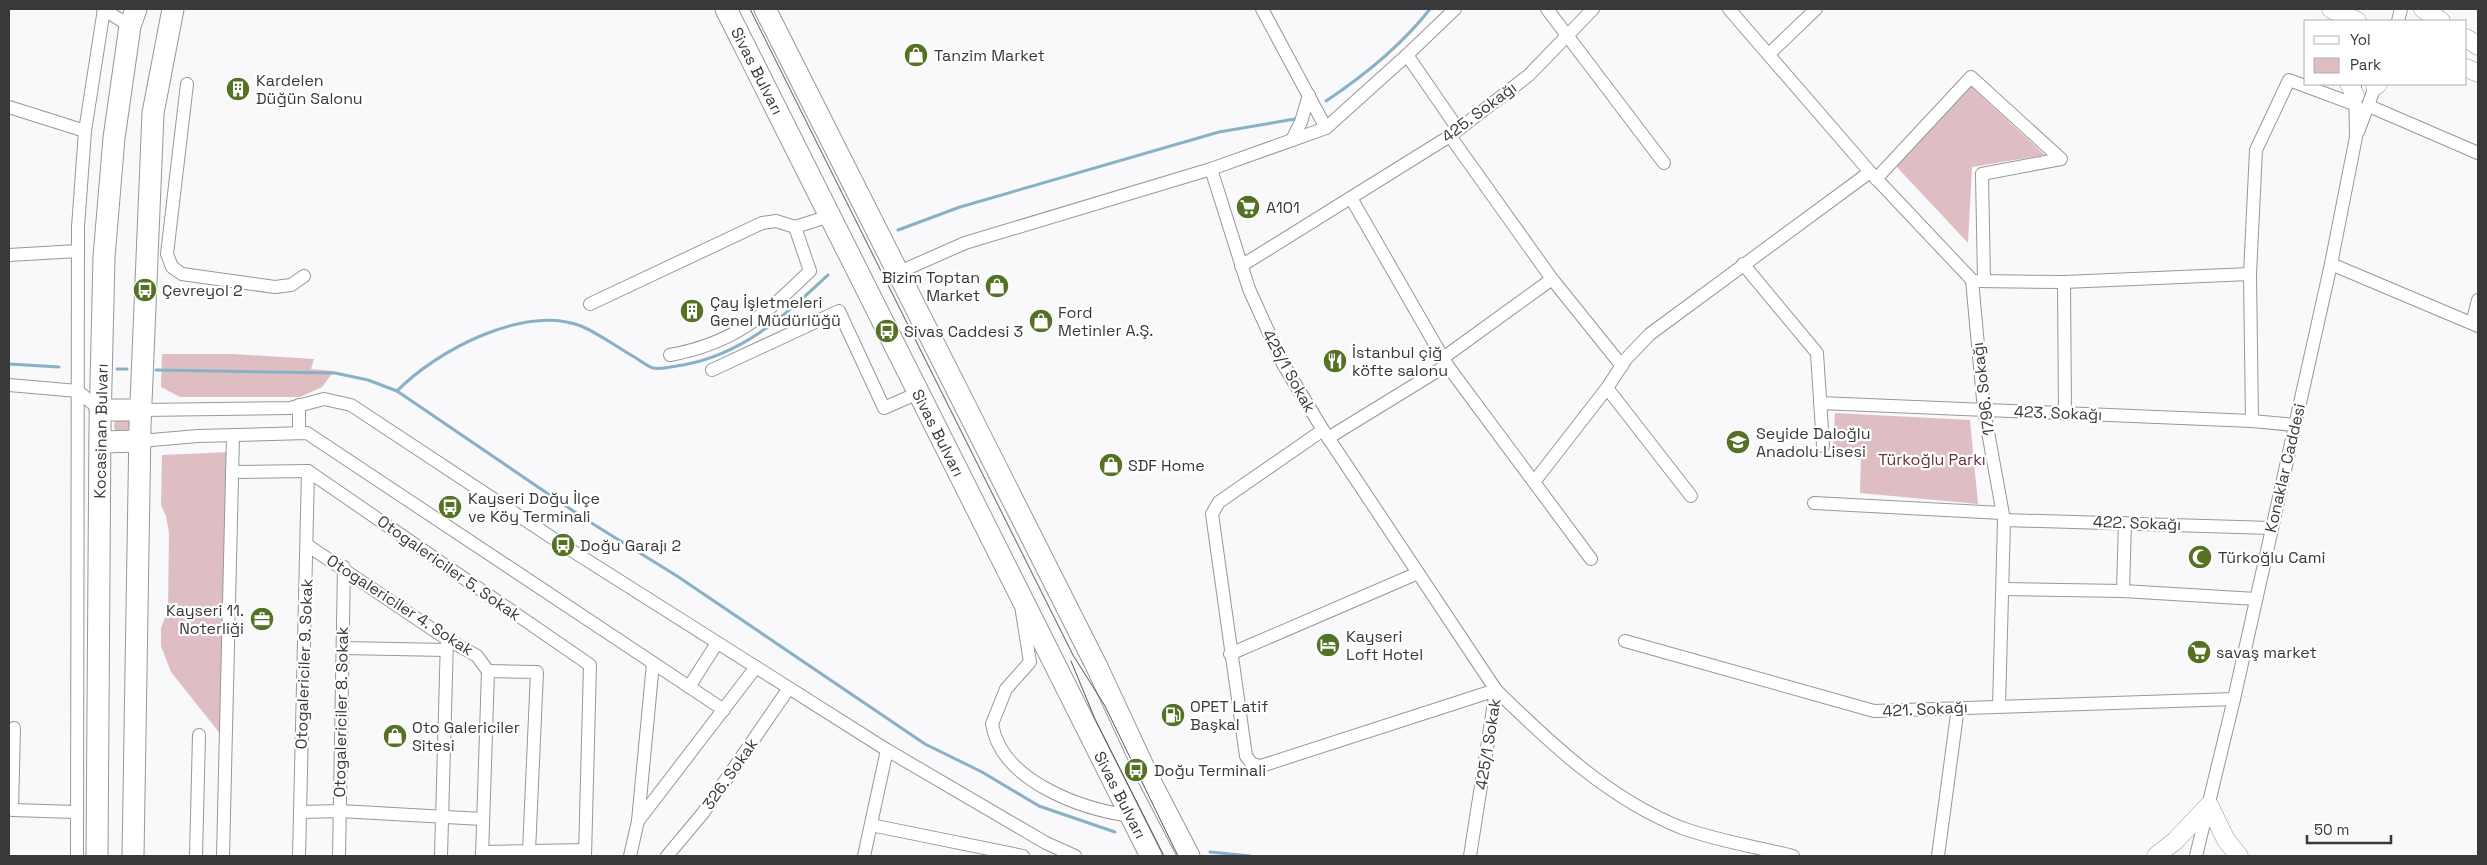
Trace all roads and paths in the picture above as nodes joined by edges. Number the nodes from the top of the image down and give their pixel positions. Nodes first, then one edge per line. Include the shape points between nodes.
1 (104, 9) edge
2 (173, 9) edge
3 (180, 9) edge
4 (726, 9) edge
5 (765, 9) edge
6 (1262, 9) edge
7 (1455, 9) edge
8 (1547, 9) edge
9 (1593, 9) edge
10 (1729, 9) edge
11 (1816, 9) edge
12 (2320, 9) edge
13 (2331, 9) edge
14 (2423, 9) edge
15 (2442, 9) edge
16 (133, 14) edge
17 (2356, 18) edge
18 (2326, 20) edge
19 (2440, 20) edge
20 (2448, 20) edge
21 (1567, 36) junction
22 (2467, 39) edge
23 (2478, 46) edge
24 (1769, 54) junction
25 (1407, 56) junction
26 (2304, 83) edge
27 (186, 84) dead end
28 (2312, 85) edge
29 (2374, 85) edge
30 (1308, 95) junction
31 (2357, 95) edge
32 (9, 107) edge
33 (152, 112) junction
34 (1326, 128) junction
35 (85, 131) junction
36 (1454, 132) junction
37 (1292, 140) junction
38 (2478, 153) edge
39 (1664, 163) dead end
40 (1211, 169) junction
41 (1873, 175) junction
42 (1351, 198) junction
43 (830, 216) junction
44 (795, 227) junction
45 (169, 238) junction
46 (147, 243) junction
47 (78, 251) junction
48 (9, 255) edge
49 (1743, 264) junction
50 (2330, 264) junction
51 (1241, 266) junction
52 (897, 273) junction
53 (2250, 274) junction
54 (304, 276) dead end
55 (1552, 279) junction
56 (1978, 281) junction
57 (2064, 282) junction
58 (2478, 300) edge
59 (590, 304) dead end
60 (2475, 325) edge
61 (670, 355) dead end
62 (1445, 362) junction
63 (1622, 366) junction
64 (712, 370) dead end
65 (9, 385) edge
66 (1607, 388) junction
67 (78, 391) junction
68 (918, 393) junction
69 (1820, 403) junction
70 (299, 405) junction
71 (100, 410) junction
72 (141, 410) junction
73 (1984, 410) junction
74 (2065, 414) junction
75 (2252, 421) junction
76 (2295, 425) junction
77 (299, 433) junction
78 (1325, 434) junction
79 (233, 435) junction
80 (140, 441) junction
81 (100, 442) junction
82 (1822, 446) dead end
83 (308, 471) junction
84 (232, 472) junction
85 (1534, 482) junction
86 (1691, 496) dead end
87 (1814, 503) dead end
88 (2003, 516) junction
89 (2125, 523) junction
90 (2271, 528) junction
91 (307, 545) junction
92 (1591, 559) dead end
93 (344, 567) junction
94 (1418, 573) junction
95 (2003, 589) junction
96 (2123, 592) junction
97 (1018, 593) junction
98 (2256, 599) junction
99 (1625, 641) dead end
100 (717, 643) junction
101 (446, 644) junction
102 (343, 648) junction
103 (1230, 654) junction
104 (653, 663) junction
105 (756, 667) junction
106 (488, 671) junction
107 (689, 687) junction
108 (789, 688) junction
109 (1496, 690) junction
110 (2234, 699) junction
111 (1999, 706) junction
112 (1958, 707) junction
113 (724, 710) junction
114 (14, 728) dead end
115 (199, 735) dead end
116 (887, 750) junction
117 (2209, 805) junction
118 (340, 811) junction
119 (77, 812) junction
120 (300, 812) junction
121 (1131, 816) junction
122 (442, 817) junction
123 (482, 819) junction
124 (638, 821) junction
125 (871, 824) junction
126 (1045, 850) edge
127 (526, 853) edge
128 (561, 853) edge
129 (585, 853) edge
130 (482, 854) edge
131 (77, 856) edge
132 (97, 856) edge
133 (133, 856) edge
134 (196, 856) edge
135 (223, 856) edge
136 (299, 856) edge
137 (339, 856) edge
138 (441, 856) edge
139 (630, 856) edge
140 (667, 856) edge
141 (864, 856) edge
142 (1023, 856) edge
143 (1076, 856) edge
144 (1151, 856) edge
145 (1189, 856) edge
146 (1470, 856) edge
147 (1793, 856) edge
148 (1938, 856) edge
149 (2156, 856) edge
150 (2196, 856) edge
151 (2238, 856) edge

1 - 16 street
1 - 35 street
2 - 33 highway
3 - 33 highway
4 - 43 highway, Sivas Bulvarı
5 - 52 highway, Sivas Bulvarı
6 - 30 street
7 - 25 street
8 - 21 street
9 - 21 street, 425. Sokağı
10 - 24 street
11 - 24 street
12 - 18 street
13 - 17 street
14 - 19 street
15 - 20 street
16 - 71 highway, Kocasinan Bulvarı via 114,138 108,209
21 - 36 street, 425. Sokağı via 1529,75
21 - 39 street
22 - 23 street
24 - 41 street
25 - 34 street
25 - 36 street
26 - 53 street via 2289,80 2256,150
27 - 45 street
28 - 31 street
29 - 31 street, Konaklar Caddesi
30 - 34 street
30 - 37 street
31 - 38 street
31 - 50 street, Konaklar Caddesi via 2356,137
32 - 35 street
33 - 46 highway
34 - 37 street
35 - 47 street
36 - 42 street, 425. Sokağı
36 - 55 street
37 - 40 street
40 - 51 street, 425/1 Sokak
40 - 52 street via 965,243
41 - 49 street
41 - 56 street
41 - 56 street, 1796. Sokağı via 1971,77 2061,159 1982,174
42 - 51 street, 425. Sokağı
42 - 62 street
43 - 44 street
43 - 68 highway, Sivas Bulvarı
44 - 59 street via 776,221 762,224
44 - 61 street via 810,271 747,327 715,343
45 - 46 street
45 - 54 street via 168,258 172,267 182,274 275,287 291,285
46 - 72 highway
47 - 48 street
47 - 67 street
49 - 63 street via 1650,334
49 - 69 street via 1816,353
50 - 60 street
50 - 76 street, Konaklar Caddesi
51 - 78 street, 425/1 Sokak via 1268,335
52 - 145 highway, Sivas Bulvarı
53 - 57 street
53 - 75 street
55 - 62 street
55 - 63 street
56 - 57 street
56 - 73 street, 1796. Sokağı
57 - 74 street
58 - 60 street
62 - 78 street
62 - 85 street
63 - 66 street
64 - 68 street via 839,311 884,408
65 - 67 street
66 - 85 street
66 - 86 street
67 - 71 street
67 - 119 street
68 - 97 highway, Sivas Bulvarı
69 - 73 street, 423. Sokağı
69 - 82 street
70 - 72 street via 290,408
70 - 77 street
70 - 100 street via 324,399 351,404
71 - 72 highway
71 - 81 highway, Kocasinan Bulvarı
72 - 80 highway
73 - 74 street, 423. Sokağı
73 - 88 street, 1796. Sokağı
74 - 75 street, 423. Sokağı
75 - 76 street, 423. Sokağı
76 - 90 street, Konaklar Caddesi
77 - 79 street
77 - 104 street via 307,433
78 - 94 street, 425/1 Sokak
78 - 103 street via 1213,509
79 - 80 street
79 - 84 street
80 - 81 highway
80 - 133 highway
81 - 132 highway, Kocasinan Bulvarı
83 - 84 street
83 - 91 street, Otogalericiler 9. Sokak
83 - 129 street, Otogalericiler 5. Sokak via 590,665
84 - 135 street
85 - 92 street
87 - 88 street, 422. Sokağı
88 - 89 street, 422. Sokağı
88 - 95 street, 1796. Sokağı
89 - 90 street, 422. Sokağı
89 - 96 street
90 - 98 street, Konaklar Caddesi
91 - 93 street, Otogalericiler 4. Sokak
91 - 120 street, Otogalericiler 9. Sokak
93 - 101 street, Otogalericiler 4. Sokak
93 - 102 street, Otogalericiler 8. Sokak
94 - 103 street
94 - 109 street, 425/1 Sokak
95 - 96 street
95 - 111 street, 1796. Sokağı
96 - 98 street
97 - 121 highway, Sivas Bulvarı
97 - 121 street via 1030,662 1006,689 992,724 999,747 1025,773 1057,794 1096,810
98 - 110 street, Konaklar Caddesi
99 - 112 street, 421. Sokağı via 1874,711
100 - 105 street
100 - 107 street
101 - 102 street
101 - 106 street, Otogalericiler 4. Sokak via 477,656
101 - 122 street
102 - 118 street, Otogalericiler 8. Sokak
103 - 109 street via 1246,756 1256,766
104 - 107 street
104 - 124 street
105 - 108 street
105 - 113 street
106 - 123 street
106 - 127 street via 537,672
107 - 113 street
108 - 116 street
108 - 140 street, 326. Sokak via 703,813
109 - 146 street, 425/1 Sokak
109 - 147 street via 1573,761 1617,793 1654,814 1696,833
110 - 111 street, 421. Sokağı
110 - 117 street, Konaklar Caddesi
111 - 112 street, 421. Sokağı
112 - 148 street
113 - 124 street
114 - 119 street via 12,810
115 - 134 street
116 - 125 street
116 - 126 street
117 - 149 street
117 - 150 street, Konaklar Caddesi
117 - 151 street via 2226,840
118 - 120 street
118 - 122 street
118 - 137 street, Otogalericiler 8. Sokak
119 - 131 street
120 - 136 street, Otogalericiler 9. Sokak
121 - 144 highway, Sivas Bulvarı
122 - 123 street
122 - 138 street
123 - 130 street
124 - 139 street
125 - 141 street
125 - 142 street
126 - 143 street
127 - 128 street
127 - 130 street
128 - 129 street

